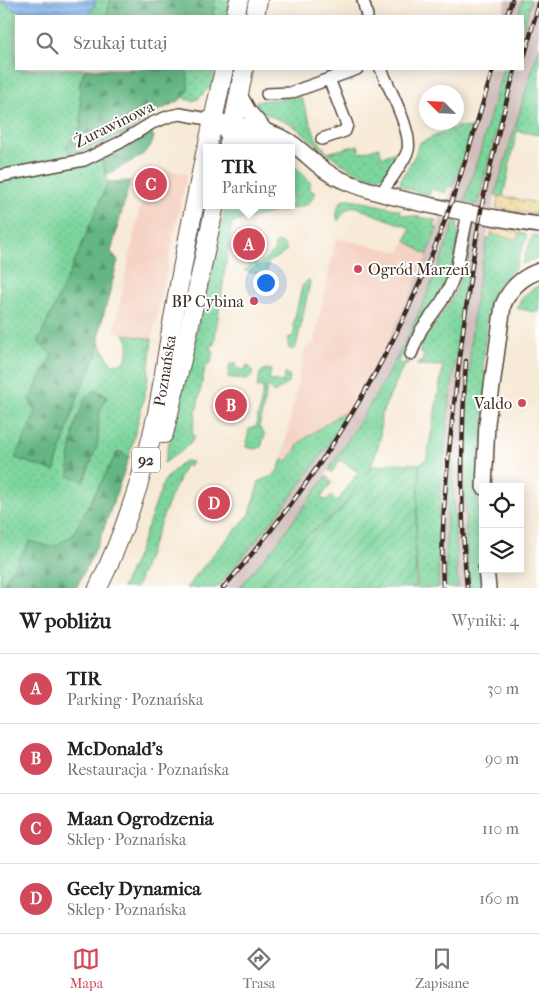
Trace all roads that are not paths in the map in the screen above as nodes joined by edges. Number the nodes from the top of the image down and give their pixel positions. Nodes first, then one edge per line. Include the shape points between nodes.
1 (239, 0) edge
2 (258, 0) edge
3 (363, 0) edge
4 (235, 15) edge
5 (255, 15) edge
6 (367, 15) edge
7 (224, 70) edge
8 (244, 70) edge
9 (354, 70) edge
10 (381, 70) edge
11 (330, 79) junction
12 (267, 94) dead end
13 (239, 95) junction
14 (213, 120) junction
15 (266, 132) junction
16 (230, 136) edge
17 (322, 139) dead end
18 (208, 144) edge
19 (266, 144) edge
20 (290, 144) edge
21 (296, 150) edge
22 (203, 166) edge
23 (0, 176) edge
24 (381, 193) junction
25 (215, 209) edge
26 (468, 212) junction
27 (539, 225) edge
28 (539, 272) edge
29 (411, 354) dead end
30 (484, 483) edge
31 (486, 573) edge
32 (98, 588) edge
33 (111, 588) edge
34 (488, 588) edge

1 - 4 main road
2 - 5 main road
3 - 6 street
7 - 14 main road, Poznańska / 92
8 - 13 main road
9 - 11 street
10 - 24 street via 409,140 404,158
11 - 12 street via 290,93
11 - 17 street via 347,129
13 - 15 street
13 - 16 main road
14 - 16 street
14 - 18 main road, Poznańska / 92
14 - 23 street, Żurawinowa via 180,114 170,116 84,160
15 - 16 street
15 - 20 street
16 - 19 street
21 - 24 street via 330,175
22 - 32 main road, Poznańska / 92 via 147,455 116,550
24 - 26 street
25 - 33 main road, Poznańska / 92 via 155,469 129,549
26 - 27 street
26 - 29 street via 450,286
28 - 30 street via 513,288 503,305 487,423
31 - 34 street

